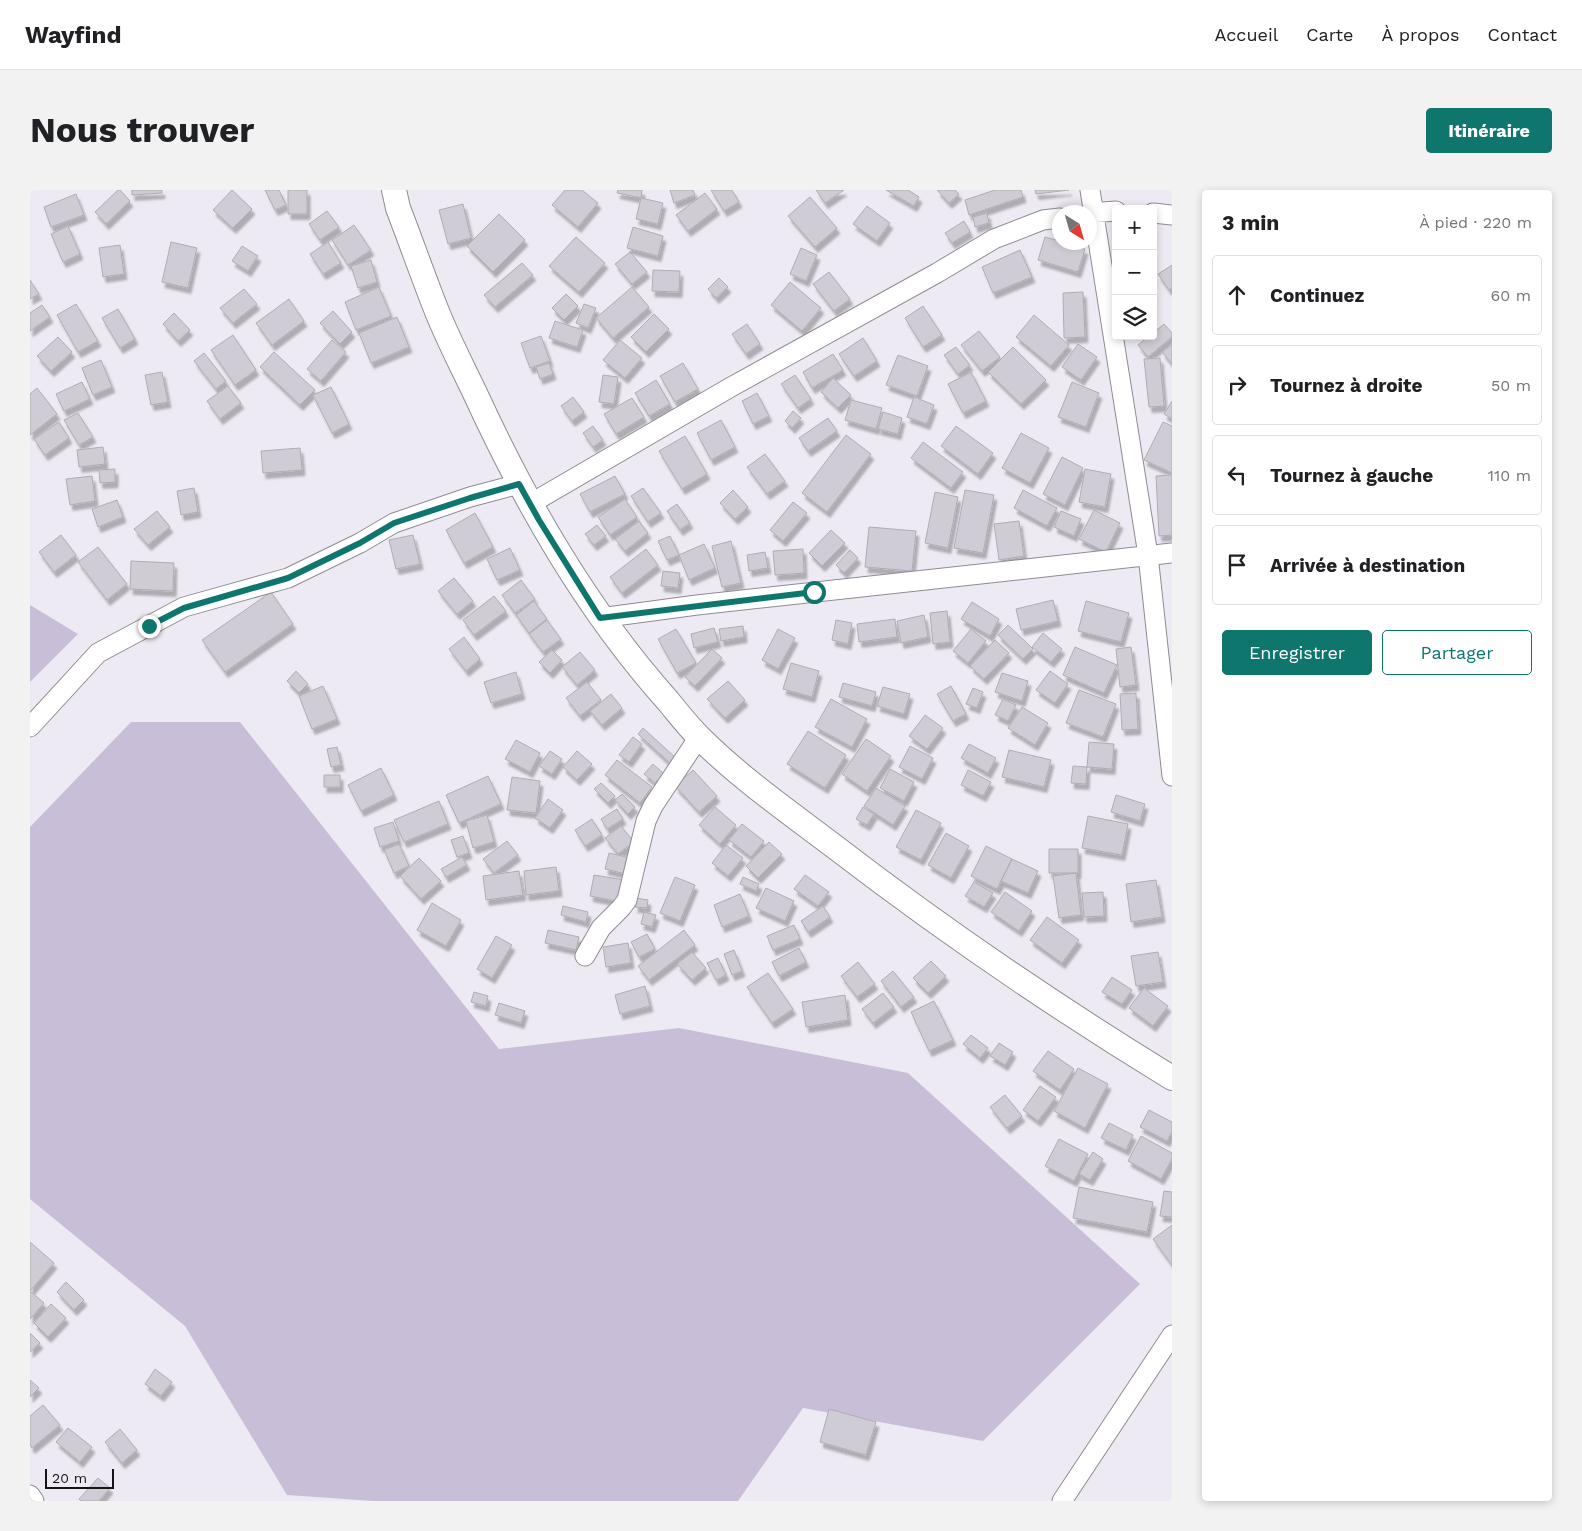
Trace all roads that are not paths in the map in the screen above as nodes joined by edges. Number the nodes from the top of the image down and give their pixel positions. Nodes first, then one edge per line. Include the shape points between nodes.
1 (394, 190) edge
2 (1090, 190) edge
3 (1091, 205) edge
4 (1112, 211) edge
5 (1097, 212) edge
6 (1157, 213) edge
7 (1172, 215) edge
8 (1052, 219) edge
9 (1097, 248) edge
10 (524, 494) junction
11 (1172, 553) edge
12 (1148, 555) junction
13 (600, 618) junction
14 (30, 727) edge
15 (699, 737) junction
16 (1172, 776) edge
17 (585, 956) dead end
18 (1172, 1078) edge
19 (1172, 1335) edge
20 (30, 1495) edge
21 (34, 1501) edge
22 (1062, 1501) edge

1 - 10 street via 437,312
2 - 3 street
4 - 5 street
6 - 7 street
8 - 10 street via 994,239 731,387
9 - 12 street
10 - 13 street
10 - 14 street via 470,498 394,523 288,578 184,608 98,653
11 - 12 street
12 - 13 street
12 - 16 street
13 - 15 street
15 - 17 street via 646,821 627,900 601,928
15 - 18 street via 880,881 1116,1044
19 - 22 street
20 - 21 street

